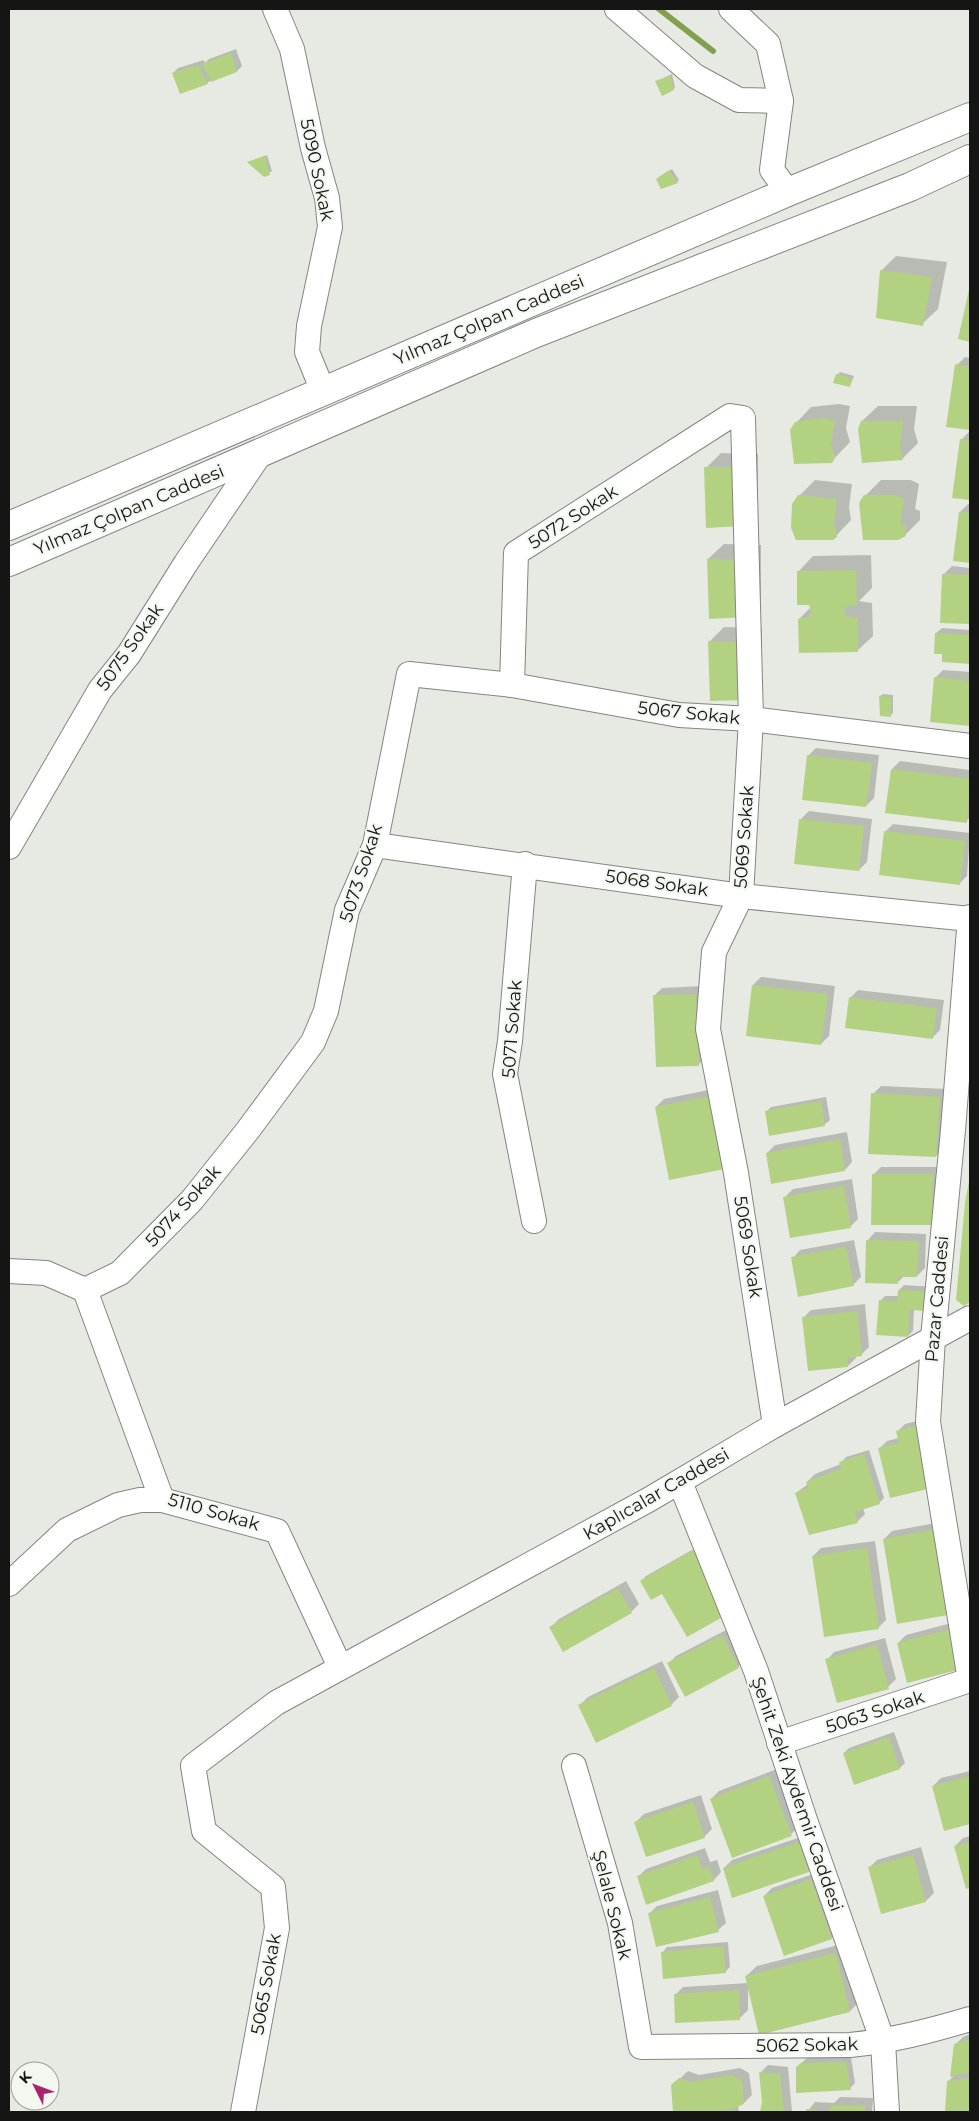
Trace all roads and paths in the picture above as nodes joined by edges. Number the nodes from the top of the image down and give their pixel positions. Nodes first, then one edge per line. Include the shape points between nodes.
1 (275, 9) edge
2 (618, 9) edge
3 (731, 9) edge
4 (781, 101) junction
5 (970, 117) edge
6 (970, 159) edge
7 (788, 192) junction
8 (323, 391) junction
9 (743, 418) joint
10 (260, 454) junction
11 (9, 526) edge
12 (9, 562) edge
13 (409, 674) joint
14 (512, 685) junction
15 (751, 719) junction
16 (970, 746) edge
17 (375, 845) junction
18 (9, 847) edge
19 (525, 864) junction
20 (741, 896) junction
21 (970, 918) edge
22 (313, 1042) joint
23 (534, 1221) dead end
24 (9, 1271) edge
25 (85, 1290) junction
26 (970, 1318) edge
27 (933, 1338) junction
28 (775, 1425) junction
29 (680, 1482) junction
30 (162, 1500) junction
31 (9, 1584) edge
32 (340, 1667) junction
33 (970, 1680) edge
34 (779, 1743) junction
35 (574, 1766) dead end
36 (970, 2018) edge
37 (883, 2042) junction
38 (641, 2047) joint
39 (243, 2112) edge
40 (887, 2112) edge

1 - 8 street, 5090 Sokak via 292,49 327,198 330,228 309,326 307,352
2 - 4 street via 695,76 739,100
3 - 4 street via 768,44
4 - 7 street via 772,170
5 - 7 main road, Yılmaz Çolpan Caddesi
6 - 10 main road, Yılmaz Çolpan Caddesi via 910,187 536,333
7 - 8 main road, Yılmaz Çolpan Caddesi
8 - 11 main road, Yılmaz Çolpan Caddesi
9 - 14 street, 5072 Sokak via 730,416 516,554
9 - 15 street, 5069 Sokak
10 - 12 main road, Yılmaz Çolpan Caddesi
10 - 18 street, 5075 Sokak via 129,654 100,690
13 - 14 street, 5067 Sokak
13 - 17 street, 5073 Sokak
14 - 15 street, 5067 Sokak via 680,715
15 - 16 street, 5067 Sokak
15 - 20 street, 5069 Sokak
17 - 19 street, 5068 Sokak
17 - 22 street, 5073 Sokak via 347,910 326,1011
19 - 20 street, 5068 Sokak
19 - 23 street, 5071 Sokak via 505,1074
20 - 21 street, 5068 Sokak
20 - 28 street, 5069 Sokak via 714,952 708,1029 736,1173
21 - 27 street, Pazar Caddesi
22 - 25 street, 5074 Sokak via 192,1200 120,1273
24 - 25 street via 46,1273
25 - 30 street, 5110 Sokak
26 - 27 street, Kaplıcalar Caddesi
27 - 28 street, Kaplıcalar Caddesi
27 - 33 street, Pazar Caddesi via 928,1422
28 - 29 street, Kaplıcalar Caddesi
29 - 32 street, Kaplıcalar Caddesi
29 - 34 street, Şehit Zeki Aydemir Caddesi via 756,1671
30 - 31 street via 118,1505 67,1530
30 - 32 street, 5110 Sokak via 277,1531
32 - 39 street, 5065 Sokak via 276,1704 193,1766 204,1831 273,1887 277,1928
33 - 34 street, 5063 Sokak
34 - 37 street, Şehit Zeki Aydemir Caddesi
35 - 38 street, Şelale Sokak via 620,1923
36 - 37 street, 5062 Sokak
37 - 38 street, 5062 Sokak
37 - 40 street, Şehit Zeki Aydemir Caddesi

